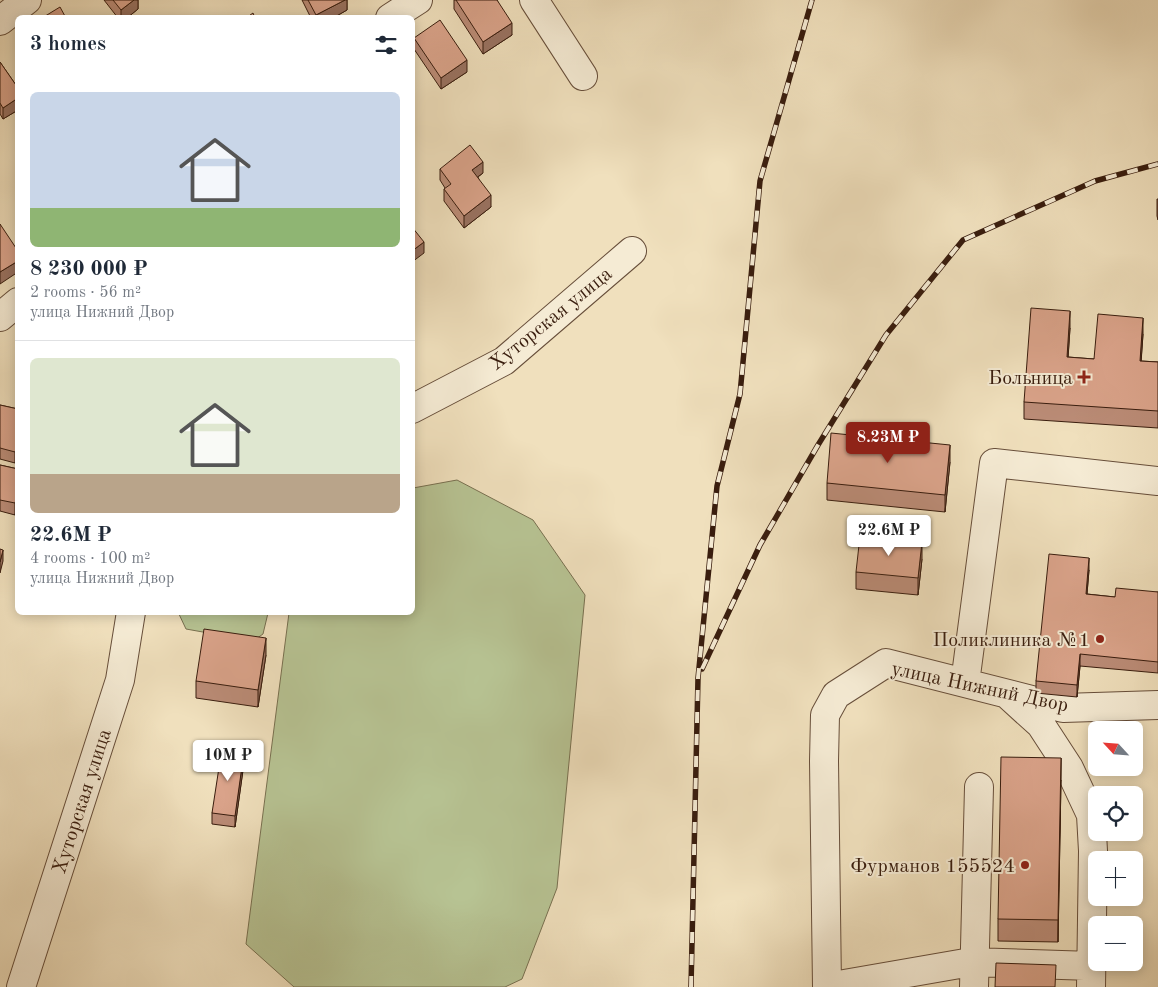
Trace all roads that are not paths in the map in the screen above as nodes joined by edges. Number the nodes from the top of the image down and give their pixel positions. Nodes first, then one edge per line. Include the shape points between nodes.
1 (27, 0) edge
2 (418, 0) edge
3 (534, 0) edge
4 (395, 15) edge
5 (0, 21) edge
6 (583, 76) dead end
7 (632, 251) dead end
8 (15, 304) edge
9 (0, 317) edge
10 (415, 407) edge
11 (1158, 481) edge
12 (131, 615) edge
13 (965, 683) junction
14 (1006, 694) junction
15 (1158, 705) edge
16 (979, 787) dead end
17 (974, 975) edge
18 (1092, 976) edge
19 (21, 987) edge
20 (827, 987) edge

1 - 5 street
2 - 4 street
3 - 6 street
7 - 10 street, Хуторская улица via 504,360
8 - 9 street
11 - 13 street via 994,463
12 - 19 street, Хуторская улица via 120,680
13 - 14 street, улица Нижний Двор
13 - 20 street, улица Нижний Двор via 886,663 836,696 825,715
14 - 15 street, улица Нижний Двор via 1062,708
14 - 18 street via 1041,725 1069,768 1091,815
16 - 17 street
17 - 18 street
17 - 20 street

